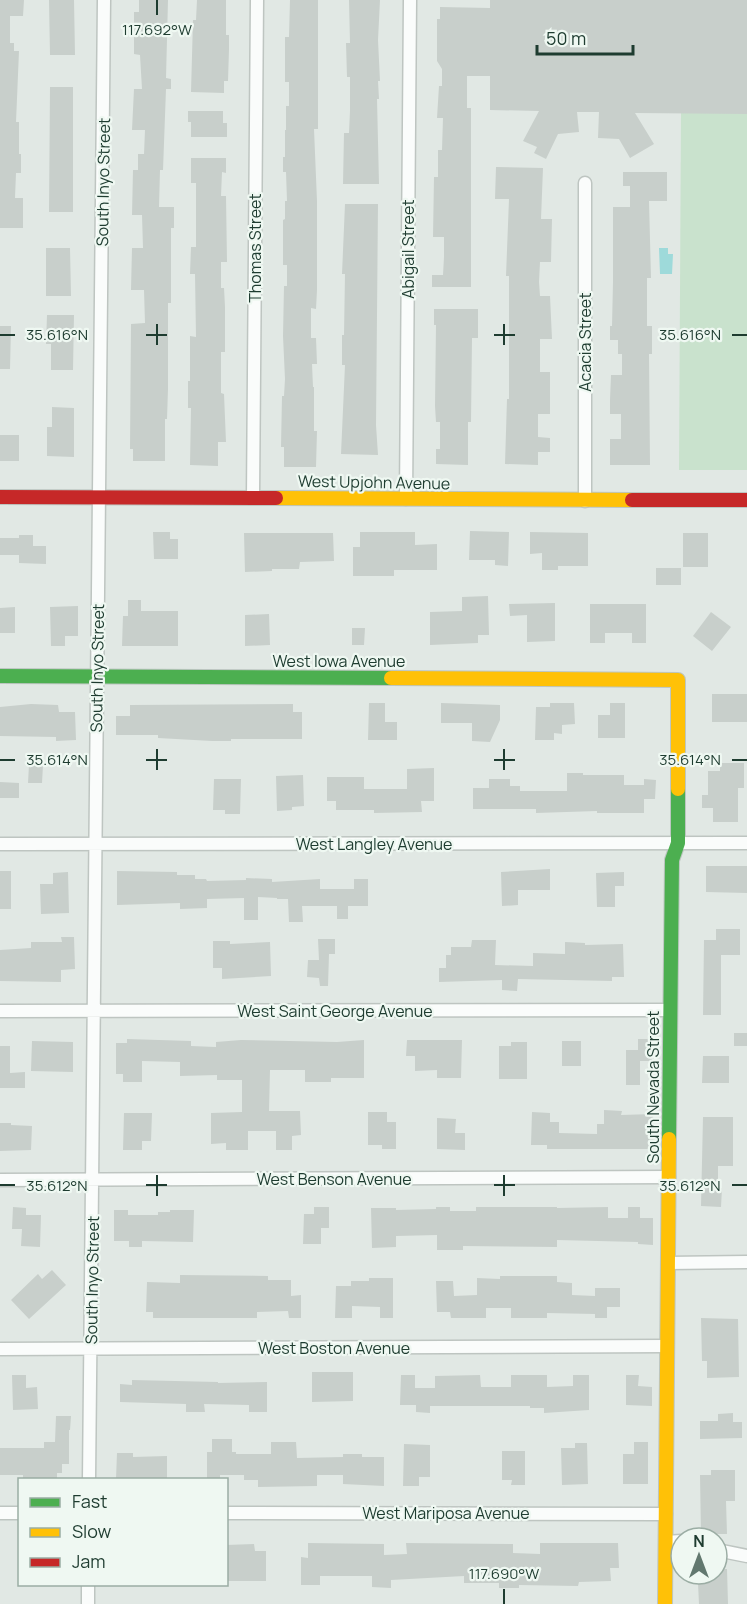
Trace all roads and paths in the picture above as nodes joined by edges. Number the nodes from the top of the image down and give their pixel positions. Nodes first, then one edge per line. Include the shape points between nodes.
1 (105, 0) edge
2 (257, 0) edge
3 (410, 0) edge
4 (585, 183) dead end
5 (0, 497) edge
6 (253, 497) junction
7 (99, 498) junction
8 (406, 499) junction
9 (747, 500) edge
10 (585, 501) junction
11 (0, 676) edge
12 (96, 676) junction
13 (678, 680) joint
14 (678, 843) junction
15 (747, 843) edge
16 (0, 844) edge
17 (96, 844) junction
18 (670, 1010) junction
19 (0, 1011) edge
20 (95, 1011) junction
21 (669, 1177) junction
22 (0, 1180) edge
23 (93, 1180) junction
24 (747, 1262) edge
25 (668, 1263) junction
26 (667, 1346) junction
27 (0, 1349) edge
28 (91, 1349) junction
29 (89, 1478) edge
30 (0, 1513) edge
31 (18, 1513) edge
32 (228, 1513) edge
33 (666, 1514) junction
34 (666, 1542) junction
35 (669, 1542) edge
36 (729, 1552) edge
37 (747, 1556) edge
38 (88, 1586) edge
39 (88, 1604) edge
40 (665, 1604) edge

1 - 7 street, South Inyo Street
2 - 6 street, Thomas Street
3 - 8 street, Abigail Street
4 - 10 street, Acacia Street
5 - 7 street, West Upjohn Avenue
6 - 7 street, West Upjohn Avenue
6 - 8 street, West Upjohn Avenue
7 - 12 street, South Inyo Street
8 - 10 street, West Upjohn Avenue
9 - 10 street, West Upjohn Avenue
11 - 12 street, West Iowa Avenue
12 - 13 street, West Iowa Avenue
12 - 17 street, South Inyo Street
13 - 14 street, South Nevada Street
14 - 15 street, West Langley Avenue
14 - 17 street, West Langley Avenue
14 - 18 street, South Nevada Street via 672,860
16 - 17 street, West Langley Avenue
17 - 20 street, South Inyo Street
18 - 20 street, West Saint George Avenue
18 - 21 street, South Nevada Street
19 - 20 street, West Saint George Avenue
20 - 23 street, South Inyo Street
21 - 23 street, West Benson Avenue
21 - 25 street, South Nevada Street
22 - 23 street, West Benson Avenue
23 - 28 street, South Inyo Street
24 - 25 street
25 - 26 street, South Nevada Street
26 - 28 street, West Boston Avenue
26 - 33 street, South Nevada Street
27 - 28 street, West Boston Avenue
28 - 29 street, South Inyo Street
30 - 31 street
32 - 33 street, West Mariposa Avenue
33 - 34 street, South Nevada Street
34 - 35 street
34 - 40 street, South Nevada Street
36 - 37 street
38 - 39 street

